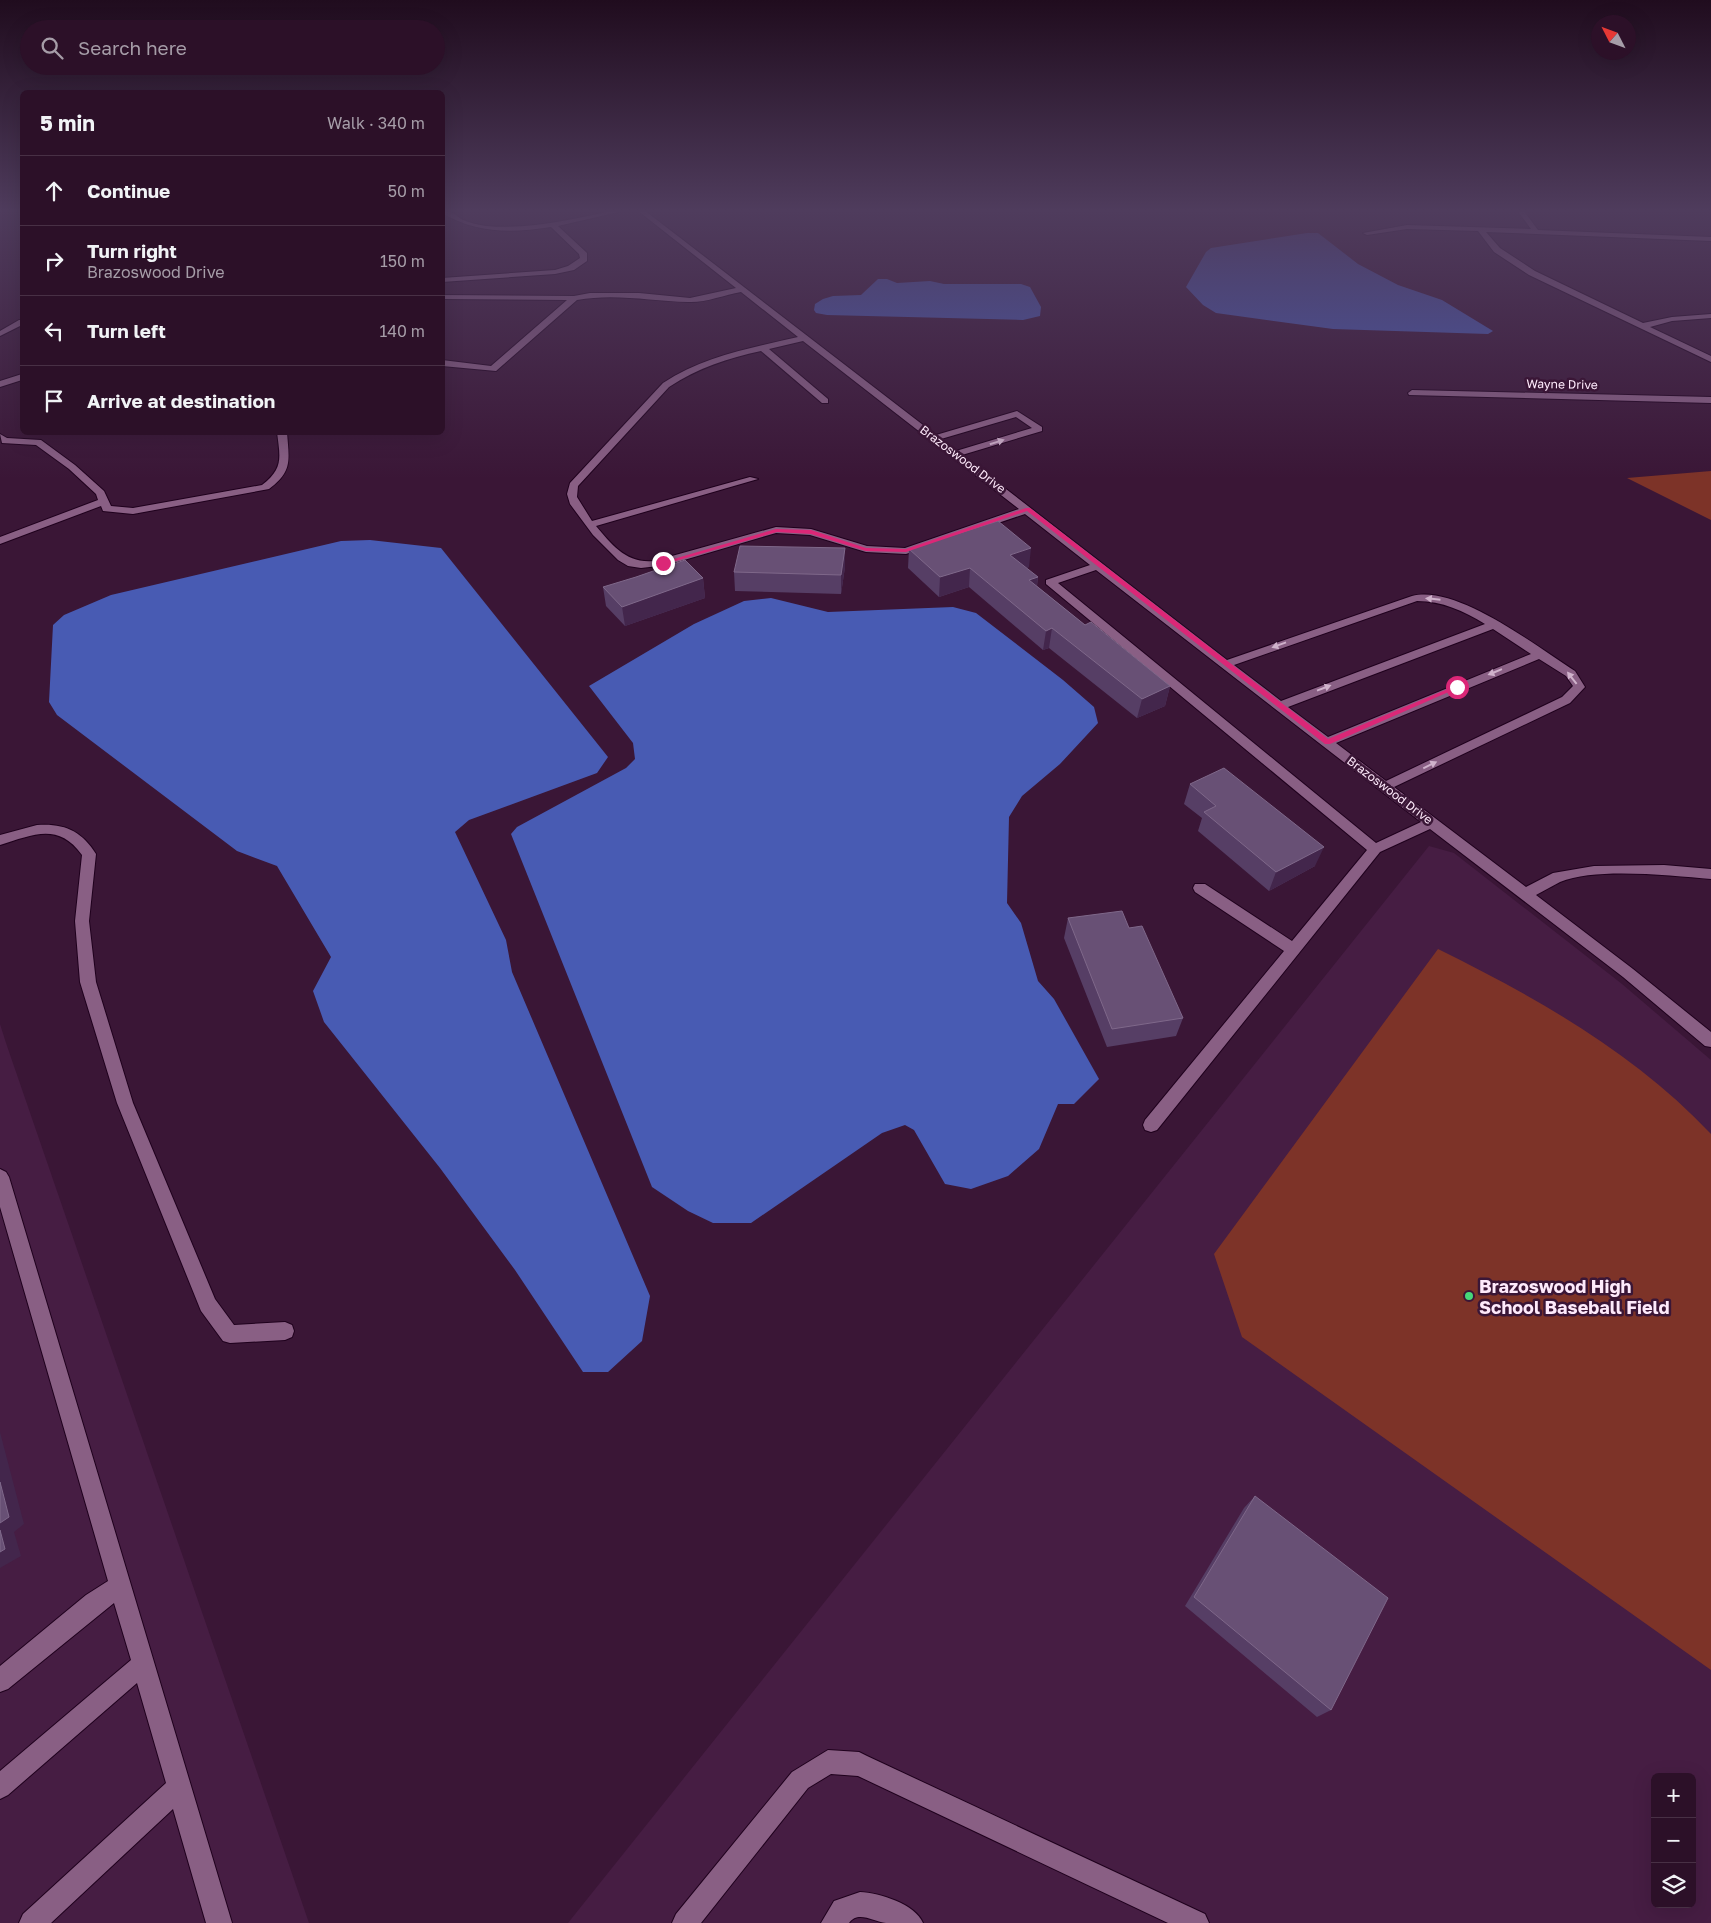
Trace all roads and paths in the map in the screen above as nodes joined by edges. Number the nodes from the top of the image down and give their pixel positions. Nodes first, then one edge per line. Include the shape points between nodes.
1 (572, 300) edge
2 (757, 300) edge
3 (1584, 300) edge
4 (1711, 316) edge
5 (20, 323) edge
6 (1643, 326) junction
7 (0, 334) edge
8 (805, 338) junction
9 (764, 349) junction
10 (1711, 359) edge
11 (445, 363) edge
12 (20, 378) edge
13 (0, 384) edge
14 (1412, 392) dead end
15 (1711, 400) edge
16 (825, 401) dead end
17 (282, 435) edge
18 (0, 438) edge
19 (935, 438) junction
20 (955, 454) junction
21 (754, 479) dead end
22 (104, 501) junction
23 (1028, 509) junction
24 (591, 524) junction
25 (0, 541) edge
26 (1099, 565) junction
27 (1494, 625) junction
28 (1540, 654) junction
29 (1226, 664) junction
30 (1279, 706) junction
31 (1327, 742) junction
32 (1386, 786) junction
33 (1433, 822) junction
34 (0, 840) edge
35 (1375, 849) junction
36 (1711, 874) edge
37 (1200, 888) dead end
38 (1525, 894) junction
39 (1294, 949) junction
40 (1711, 1041) edge
41 (1151, 1124) dead end
42 (0, 1177) edge
43 (285, 1331) dead end
44 (120, 1586) junction
45 (143, 1665) junction
46 (0, 1681) edge
47 (0, 1787) edge
48 (179, 1787) junction
49 (215, 1921) edge
50 (32, 1923) edge
51 (685, 1923) edge
52 (834, 1923) edge
53 (910, 1923) edge
54 (1196, 1923) edge

1 - 11 street via 493,369
2 - 8 street, Brazoswood Drive
3 - 6 street
4 - 6 street via 1672,319
5 - 7 street
6 - 10 street
8 - 9 street
8 - 19 street, Brazoswood Drive
9 - 16 street
9 - 24 street via 702,364 666,384 573,485 571,494 576,506
12 - 13 street
14 - 15 street, Wayne Drive
17 - 22 street via 284,470 265,487 133,511 107,509
18 - 22 street via 38,442 72,467 100,493
19 - 20 street, Brazoswood Drive
20 -> 19 street via 1039,429 1017,414
20 - 23 street, Brazoswood Drive
21 - 24 street
22 - 25 street
23 - 24 street via 906,551 866,549 811,532 776,530 646,566 619,557
23 - 26 street, Brazoswood Drive
26 - 29 street, Brazoswood Drive
26 - 35 street via 1050,582
27 - 28 street
27 -> 29 street via 1474,612 1437,598 1416,598
30 -> 27 street
28 -> 31 street
32 -> 28 street via 1566,700 1579,687 1571,674
29 - 30 street, Brazoswood Drive
30 - 31 street, Brazoswood Drive
31 - 32 street, Brazoswood Drive
32 - 33 street, Brazoswood Drive
33 - 35 street
33 - 38 street, Brazoswood Drive
34 - 43 street via 24,832 55,829 74,836 89,854 82,921 88,982 125,1102 208,1305 230,1334
35 - 39 street
36 - 38 street via 1664,870 1594,871 1558,877
37 - 39 street
38 - 40 street, Brazoswood Drive
39 - 41 street
42 - 44 street
44 - 45 street
44 - 46 street via 94,1603
45 - 47 street
45 - 48 street
48 - 49 street
48 - 50 street
51 - 54 street via 800,1780 828,1762 859,1764
52 - 53 street via 844,1910 858,1906 877,1906

